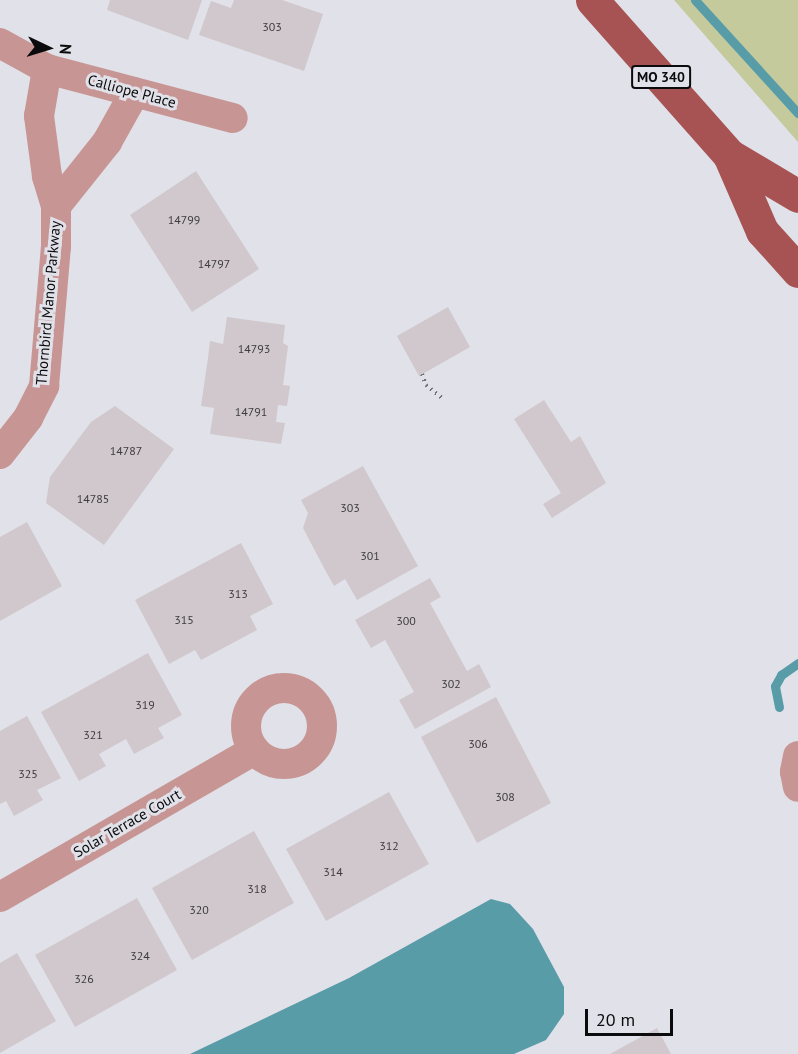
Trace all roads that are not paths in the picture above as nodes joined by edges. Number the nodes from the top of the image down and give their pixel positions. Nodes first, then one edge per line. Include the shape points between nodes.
1 (592, 0) edge
2 (0, 43) edge
3 (47, 69) junction
4 (135, 92) junction
5 (233, 118) dead end
6 (729, 155) junction
7 (798, 196) edge
8 (56, 206) junction
9 (798, 271) edge
10 (0, 454) edge
11 (255, 750) dead end
12 (798, 756) edge
13 (798, 787) edge
14 (0, 897) edge

1 - 6 main road, MO 340
2 - 3 street, Calliope Place
3 - 4 street, Calliope Place
3 - 8 street, Thornbird Manor Parkway via 39,116 47,176
4 - 5 street, Calliope Place
4 - 8 street via 107,142
6 - 7 main road, MO 340
6 - 9 main road, MO 340 via 762,231
8 - 10 street, Thornbird Manor Parkway via 44,386 28,418
11 - 14 street, Solar Terrace Court
12 - 13 street

